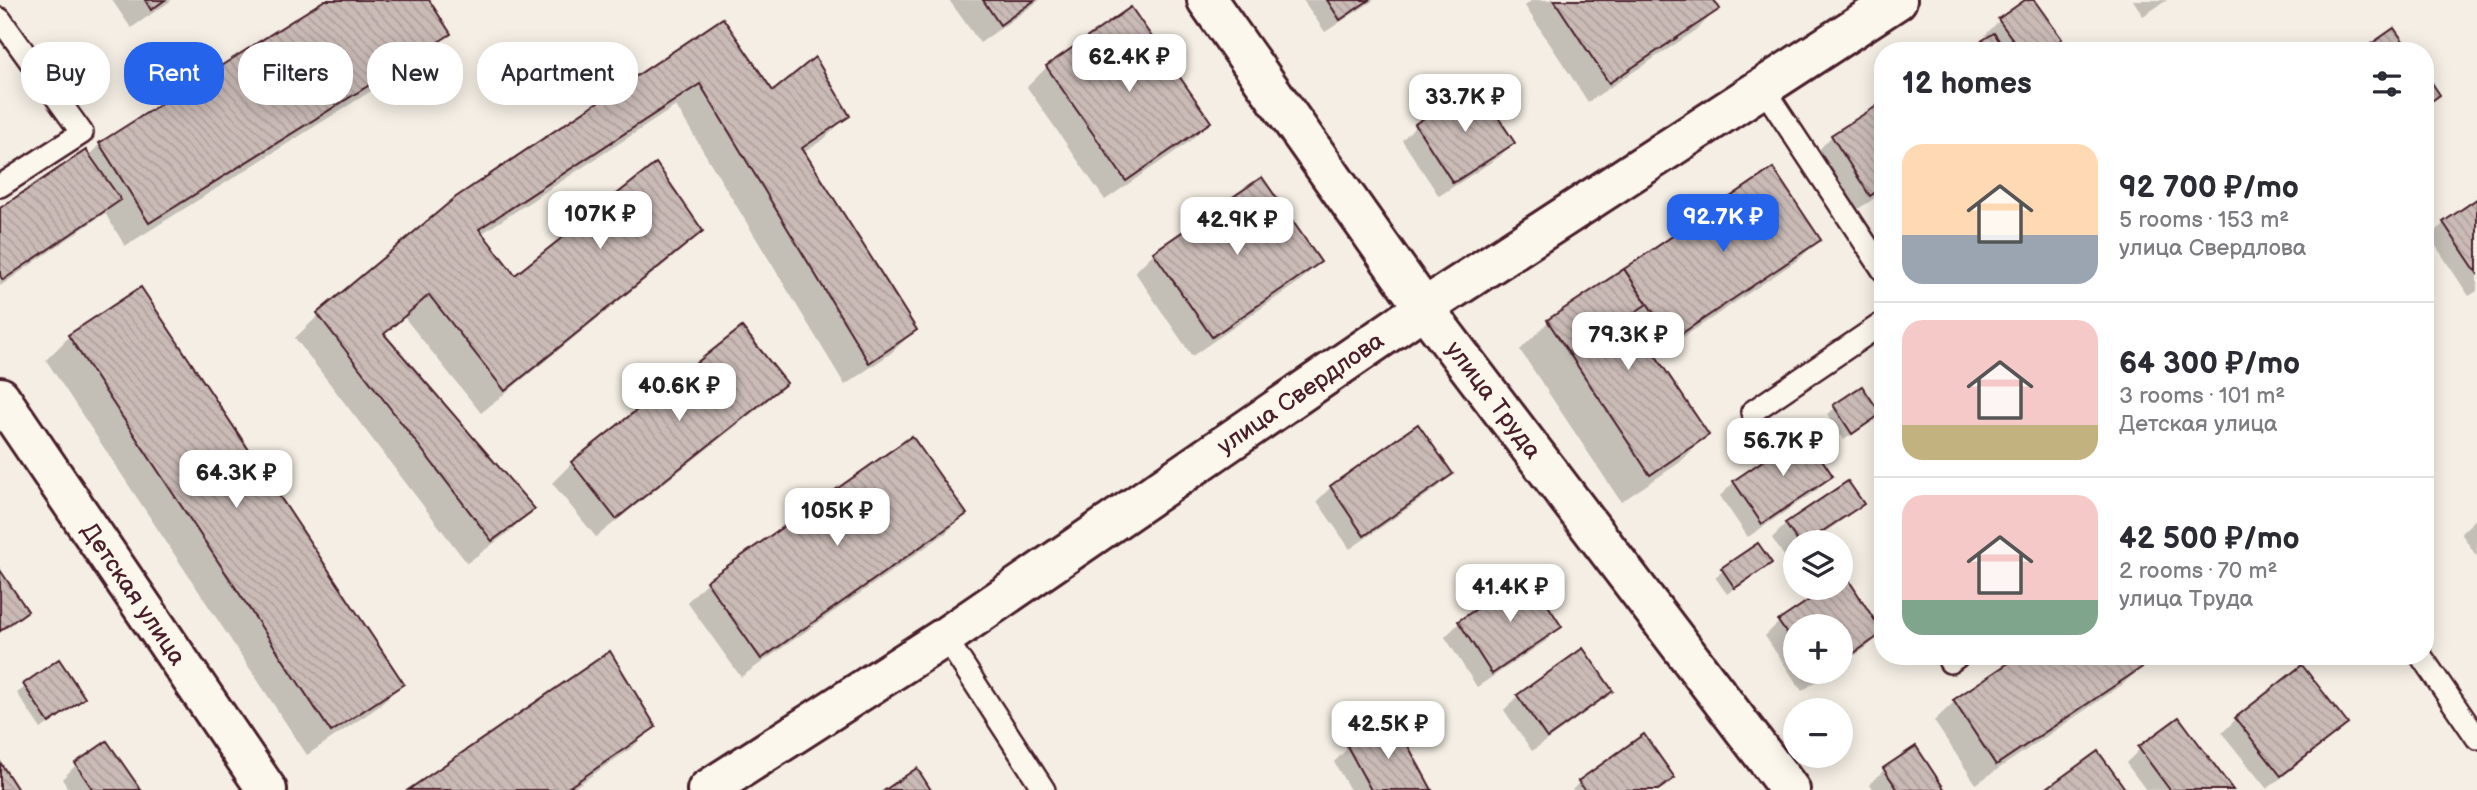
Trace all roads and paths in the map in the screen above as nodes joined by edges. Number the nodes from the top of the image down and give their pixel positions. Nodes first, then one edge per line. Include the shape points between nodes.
1 (1207, 0) edge
2 (1897, 0) edge
3 (0, 19) edge
4 (1763, 88) junction
5 (0, 186) edge
6 (1874, 256) edge
7 (1424, 308) junction
8 (1874, 329) edge
9 (0, 397) edge
10 (1752, 412) dead end
11 (945, 637) junction
12 (2427, 665) edge
13 (2477, 738) edge
14 (267, 790) edge
15 (707, 790) edge
16 (1044, 790) edge
17 (1790, 790) edge

1 - 7 street, улица Труда
2 - 4 street, улица Свердлова
3 - 5 lane via 82,133
4 - 6 lane
4 - 7 street, улица Свердлова
7 - 11 street, улица Свердлова
7 - 17 street, улица Труда
8 - 10 lane
9 - 14 street, Детская улица
11 - 15 street, улица Свердлова
11 - 16 lane
12 - 13 lane

